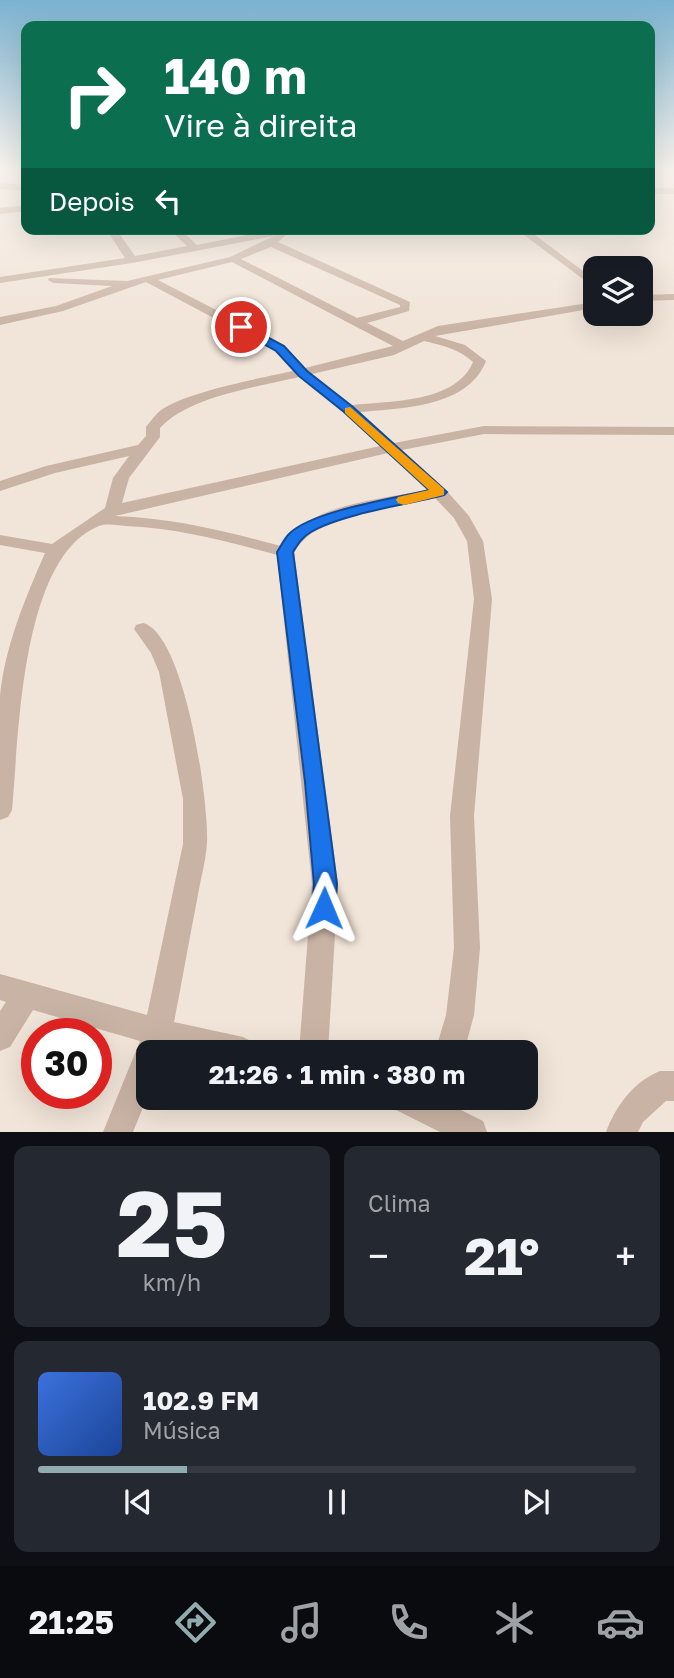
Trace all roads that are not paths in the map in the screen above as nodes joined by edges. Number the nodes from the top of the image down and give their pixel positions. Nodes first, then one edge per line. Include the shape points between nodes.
1 (115, 235) edge
2 (181, 235) edge
3 (237, 235) edge
4 (266, 235) edge
5 (283, 235) edge
6 (529, 235) edge
7 (241, 240) junction
8 (271, 243) junction
9 (196, 248) junction
10 (233, 259) junction
11 (132, 260) junction
12 (583, 276) edge
13 (0, 280) edge
14 (150, 280) junction
15 (130, 283) junction
16 (674, 297) edge
17 (653, 298) edge
18 (583, 307) edge
19 (0, 321) edge
20 (356, 322) junction
21 (423, 337) junction
22 (405, 347) junction
23 (303, 374) junction
24 (349, 410) junction
25 (674, 431) edge
26 (144, 447) junction
27 (389, 448) junction
28 (0, 486) edge
29 (439, 492) junction
30 (106, 515) junction
31 (0, 540) edge
32 (55, 550) junction
33 (285, 552) junction
34 (143, 629) dead end
35 (0, 810) edge
36 (13, 991) edge
37 (0, 1037) edge
38 (137, 1040) edge
39 (153, 1040) edge
40 (314, 1040) edge
41 (453, 1040) edge
42 (136, 1086) edge
43 (674, 1087) edge
44 (442, 1110) edge
45 (118, 1132) edge
46 (472, 1132) edge
47 (621, 1132) edge

1 - 11 street
2 - 9 street
3 - 7 street
4 - 7 street
5 - 8 street
6 - 12 street
7 - 9 street
8 - 10 street
8 - 20 street via 406,304 398,313
9 - 11 street
10 - 14 street
10 - 20 street
11 - 13 street
13 - 15 street
14 - 15 street
14 - 23 street via 280,348
15 - 19 street via 60,309
16 - 17 street
18 - 21 street via 438,330
20 - 22 street
21 - 22 street
21 - 24 street via 473,353 480,366 446,395
22 - 23 street
23 - 24 street
23 - 26 street via 241,387 178,408 153,427 153,437
24 - 27 street
25 - 27 street via 484,430
26 - 28 street
26 - 30 street via 125,468
27 - 29 street
27 - 30 street
29 - 33 street via 307,528 294,537
29 - 41 street via 461,516 475,541 483,599 462,816 467,948
30 - 32 street
30 - 33 street via 203,530
31 - 32 street
32 - 35 street via 19,647 7,715
33 - 40 street via 326,884
34 - 39 street via 169,672 195,799 195,845
36 - 37 street
36 - 38 street
42 - 45 street
43 - 47 street via 660,1086 632,1111
44 - 46 street

